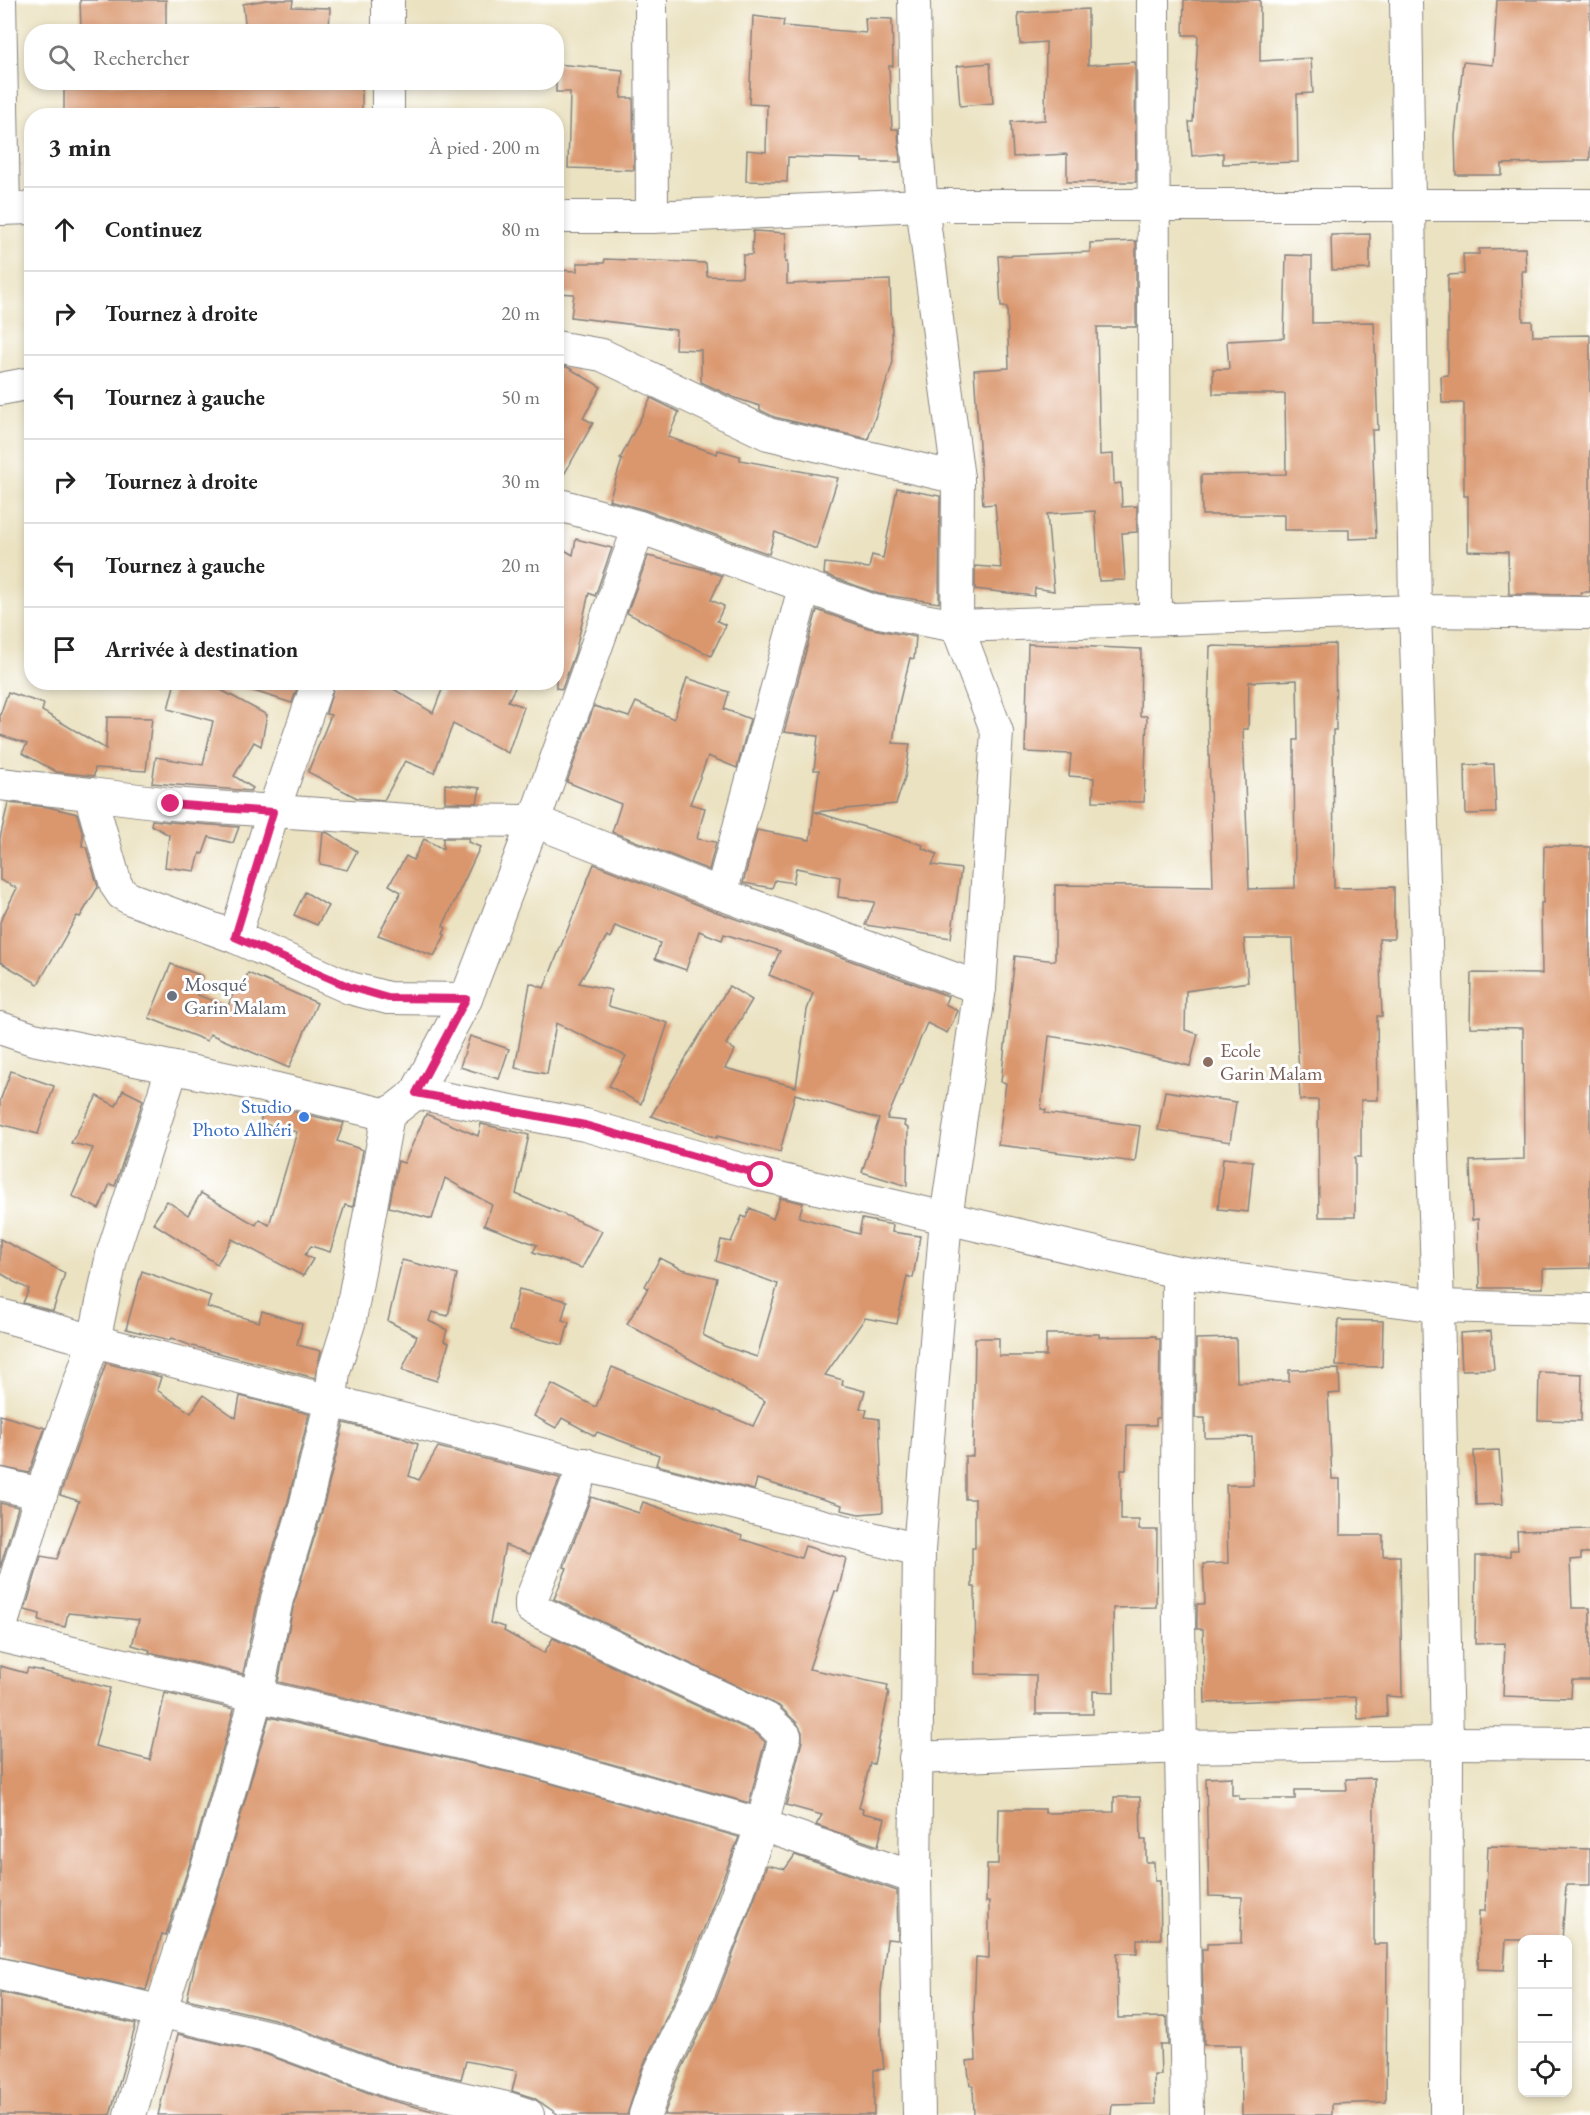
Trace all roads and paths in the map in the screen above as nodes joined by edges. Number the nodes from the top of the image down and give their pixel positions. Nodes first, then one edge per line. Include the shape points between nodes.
1 (0, 0) edge
2 (388, 0) edge
3 (651, 0) edge
4 (914, 0) edge
5 (1153, 0) edge
6 (1406, 0) edge
7 (388, 24) edge
8 (388, 90) edge
9 (388, 108) edge
10 (922, 205) junction
11 (1590, 205) edge
12 (1154, 206) junction
13 (1409, 206) junction
14 (12, 209) edge
15 (564, 217) edge
16 (652, 217) junction
17 (564, 348) edge
18 (24, 384) edge
19 (0, 389) edge
20 (958, 478) junction
21 (564, 506) edge
22 (639, 526) junction
23 (804, 588) junction
24 (1415, 611) junction
25 (1590, 613) edge
26 (1155, 619) junction
27 (957, 626) junction
28 (315, 690) edge
29 (0, 784) edge
30 (90, 794) junction
31 (273, 812) junction
32 (534, 821) junction
33 (721, 894) junction
34 (235, 937) junction
35 (980, 988) junction
36 (466, 999) junction
37 (0, 1028) edge
38 (172, 1069) junction
39 (416, 1093) junction
40 (388, 1115) junction
41 (946, 1218) junction
42 (1178, 1272) junction
43 (1438, 1306) junction
44 (1590, 1310) edge
45 (0, 1315) edge
46 (94, 1341) junction
47 (331, 1400) junction
48 (585, 1464) junction
49 (0, 1484) edge
50 (41, 1494) junction
51 (919, 1550) junction
52 (0, 1630) edge
53 (0, 1636) edge
54 (257, 1695) junction
55 (1447, 1743) junction
56 (1590, 1744) edge
57 (1182, 1746) junction
58 (915, 1758) junction
59 (762, 1825) junction
60 (915, 1878) junction
61 (0, 1974) edge
62 (160, 2012) junction
63 (130, 2115) edge
64 (528, 2115) edge
65 (645, 2115) edge
66 (919, 2115) edge
67 (1187, 2115) edge
68 (1446, 2115) edge

1 - 14 street
2 - 7 street
3 - 16 street
4 - 10 street via 916,137
5 - 12 street
6 - 13 street
8 - 9 street
10 - 12 street
10 - 16 street
10 - 20 street
11 - 13 street
12 - 13 street
12 - 26 street
13 - 24 street
15 - 16 street
17 - 20 street via 602,355 768,434
18 - 19 street
20 - 27 street
21 - 22 street
22 - 23 street
22 - 32 street
23 - 27 street via 874,611
23 - 33 street
24 - 25 street
24 - 26 street
24 - 43 street
26 - 27 street
27 - 35 street via 997,732
28 - 31 street
29 - 30 street
30 - 31 street
30 - 34 street via 122,894
31 - 32 street via 408,820
31 - 34 street
32 - 33 street
32 - 36 street
33 - 35 street
34 - 36 street via 350,987 388,998
35 - 41 street
36 - 39 street
37 - 38 street via 33,1039
38 - 40 street
38 - 46 street via 112,1255
39 - 40 street
39 - 41 street via 585,1125 761,1175
40 - 47 street
41 - 42 street
41 - 51 street
42 - 43 street
42 - 57 street
43 - 44 street
43 - 55 street
45 - 46 street
46 - 47 street
46 - 50 street
47 - 48 street
47 - 54 street via 305,1508 277,1599
48 - 51 street
48 - 59 street via 531,1608 778,1728 785,1736
49 - 50 street
50 - 52 street
51 - 58 street
53 - 54 street
54 - 59 street via 529,1759
54 - 62 street
55 - 56 street
55 - 57 street
55 - 68 street
57 - 58 street
57 - 67 street
58 - 60 street
59 - 60 street
59 - 65 street via 701,1987 659,2074
60 - 66 street
61 - 62 street
62 - 63 street
62 - 64 street via 270,2037 391,2082

